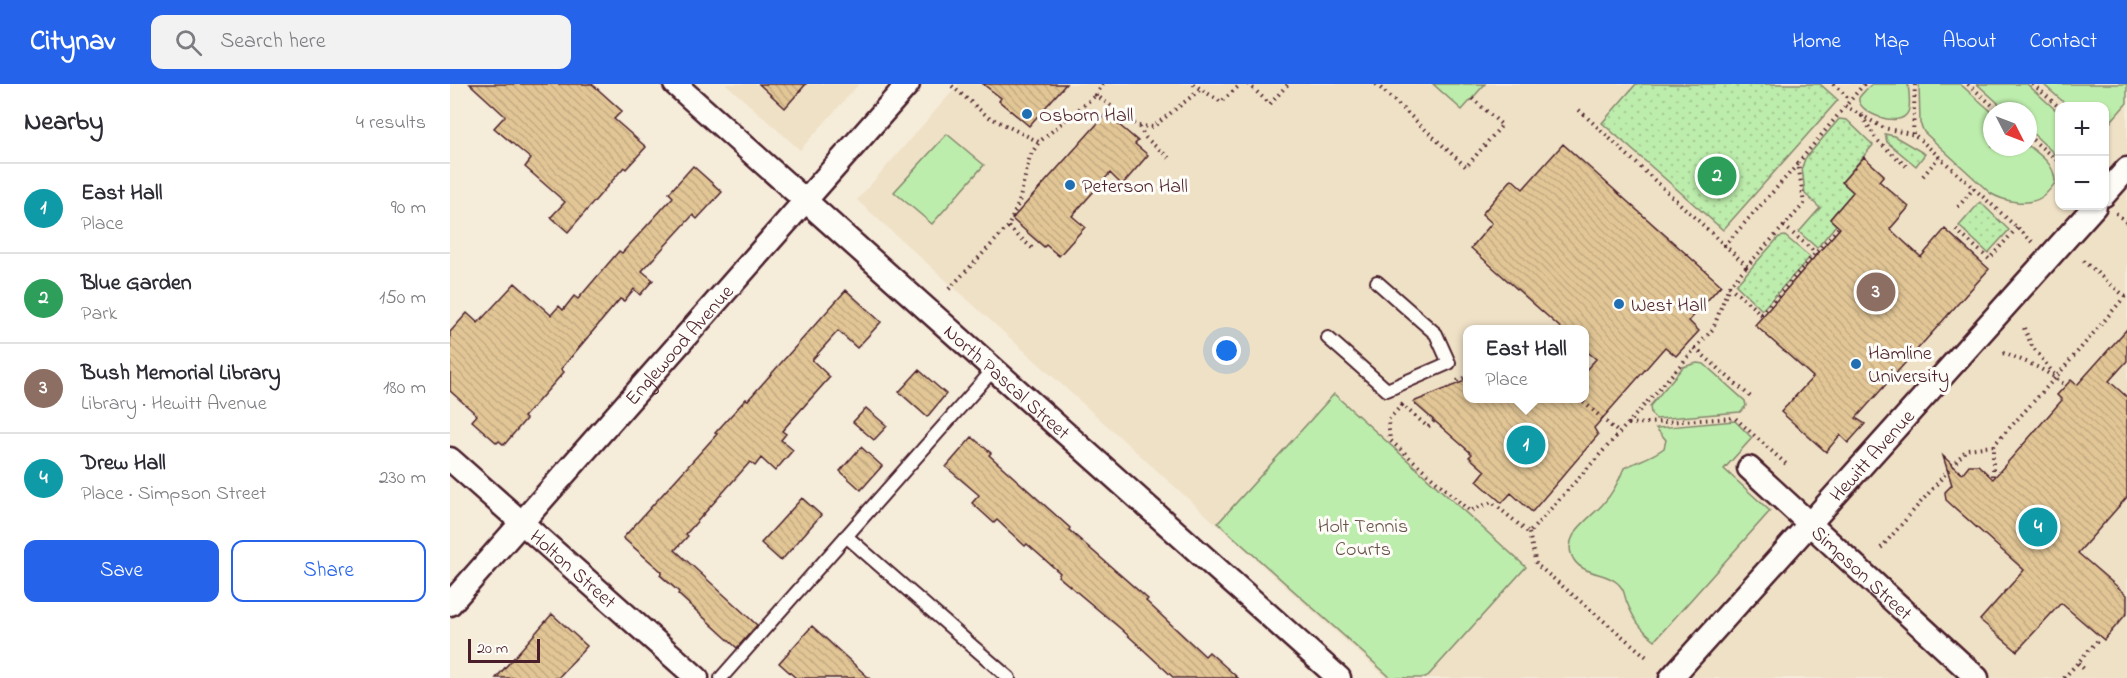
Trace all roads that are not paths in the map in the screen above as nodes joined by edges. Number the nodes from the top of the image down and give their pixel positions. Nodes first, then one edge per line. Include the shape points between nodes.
1 (675, 84) edge
2 (908, 84) edge
3 (2127, 169) edge
4 (2109, 196) edge
5 (805, 201) junction
6 (2097, 210) edge
7 (1377, 282) dead end
8 (1328, 338) dead end
9 (993, 370) junction
10 (450, 459) edge
11 (1749, 468) dead end
12 (521, 523) junction
13 (1809, 524) junction
14 (846, 536) junction
15 (450, 604) edge
16 (697, 678) edge
17 (721, 678) edge
18 (1010, 678) edge
19 (1339, 678) edge
20 (1671, 678) edge
21 (1977, 678) edge

1 - 5 street, North Pascal Street
2 - 5 street, Englewood Avenue
3 - 4 street, Hewitt Avenue
5 - 9 street, North Pascal Street
5 - 12 street, Englewood Avenue
6 - 13 street, Hewitt Avenue
7 - 8 lane via 1436,334 1449,363 1387,390
9 - 14 lane
9 - 19 street, North Pascal Street
10 - 12 street, Holton Street
11 - 13 street, Simpson Street
12 - 15 street, Englewood Avenue
12 - 16 street, Holton Street
13 - 20 street, Hewitt Avenue
13 - 21 street, Simpson Street
14 - 17 lane
14 - 18 lane

